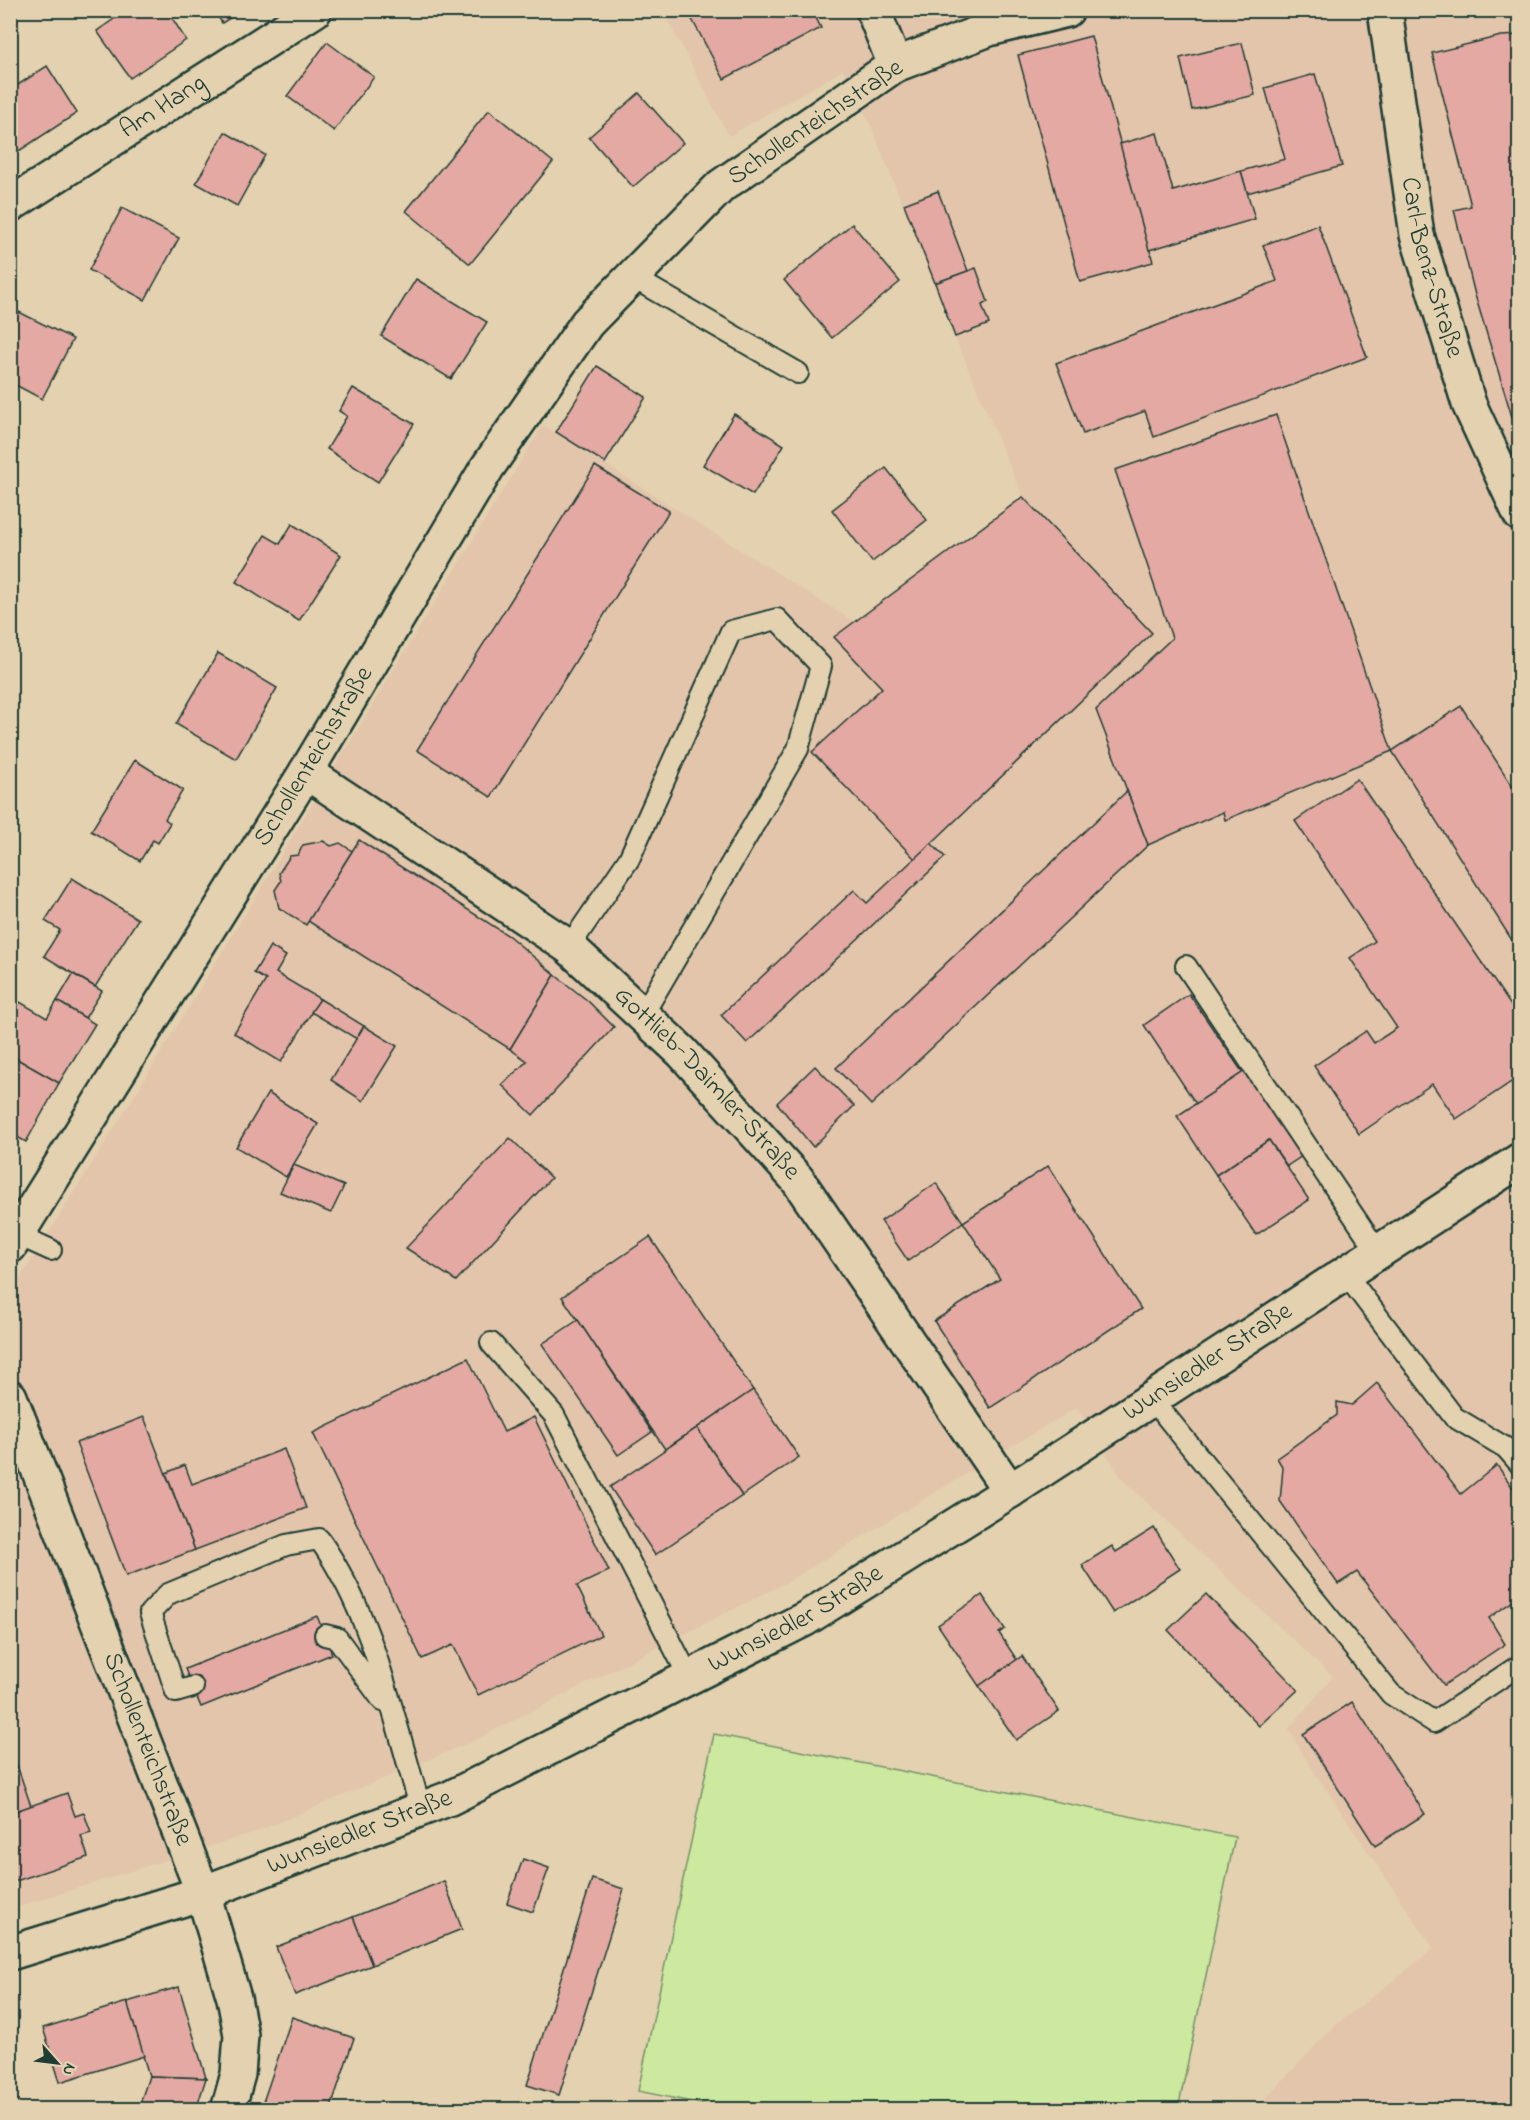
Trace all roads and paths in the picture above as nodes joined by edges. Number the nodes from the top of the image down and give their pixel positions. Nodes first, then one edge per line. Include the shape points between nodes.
1 (315, 10) edge
2 (873, 10) edge
3 (1067, 10) edge
4 (1385, 10) edge
5 (986, 20) edge
6 (895, 65) junction
7 (10, 205) edge
8 (632, 277) junction
9 (798, 373) dead end
10 (1520, 514) edge
11 (306, 772) junction
12 (569, 947) junction
13 (1186, 966) dead end
14 (642, 1016) junction
15 (1520, 1160) edge
16 (14, 1240) edge
17 (51, 1250) dead end
18 (1378, 1252) junction
19 (1345, 1274) junction
20 (491, 1343) dead end
21 (10, 1397) edge
22 (1152, 1399) junction
23 (1520, 1464) edge
24 (1010, 1491) junction
25 (325, 1635) dead end
26 (1520, 1665) edge
27 (689, 1677) junction
28 (193, 1687) dead end
29 (392, 1713) junction
30 (421, 1809) junction
31 (203, 1893) junction
32 (10, 1953) edge
33 (228, 2109) edge

1 - 7 street, Am Hang
2 - 6 street
3 - 5 street, Schollenteichstraße
4 - 10 street, Carl-Benz-Straße via 1416,235 1469,404
5 - 6 street, Schollenteichstraße
6 - 8 street, Schollenteichstraße via 721,186
8 - 9 lane
8 - 11 street, Schollenteichstraße via 587,324 487,468
11 - 12 street, Gottlieb-Daimler-Straße
11 - 16 street, Schollenteichstraße
12 - 14 street, Gottlieb-Daimler-Straße
12 - 14 lane via 629,859 732,631 777,619 821,666 798,749
13 - 18 lane
14 - 24 street, Gottlieb-Daimler-Straße via 682,1052 797,1179
15 - 18 street, Wunsiedler Straße
16 - 17 lane
18 - 19 street, Wunsiedler Straße
19 - 22 street, Wunsiedler Straße
19 - 23 lane via 1454,1417 1506,1448
20 - 27 lane via 554,1415
21 - 31 street, Schollenteichstraße
22 - 24 street, Wunsiedler Straße
22 - 26 lane via 1391,1694 1434,1722
24 - 27 street, Wunsiedler Straße via 805,1619
25 - 29 lane via 337,1638
27 - 30 street, Wunsiedler Straße via 613,1718
28 - 29 lane via 176,1692 150,1613 168,1594 286,1545 319,1539 337,1565 366,1625
29 - 30 lane
30 - 31 street, Wunsiedler Straße
31 - 32 street, Wunsiedler Straße
31 - 33 street, Schollenteichstraße via 241,2035 238,2074

